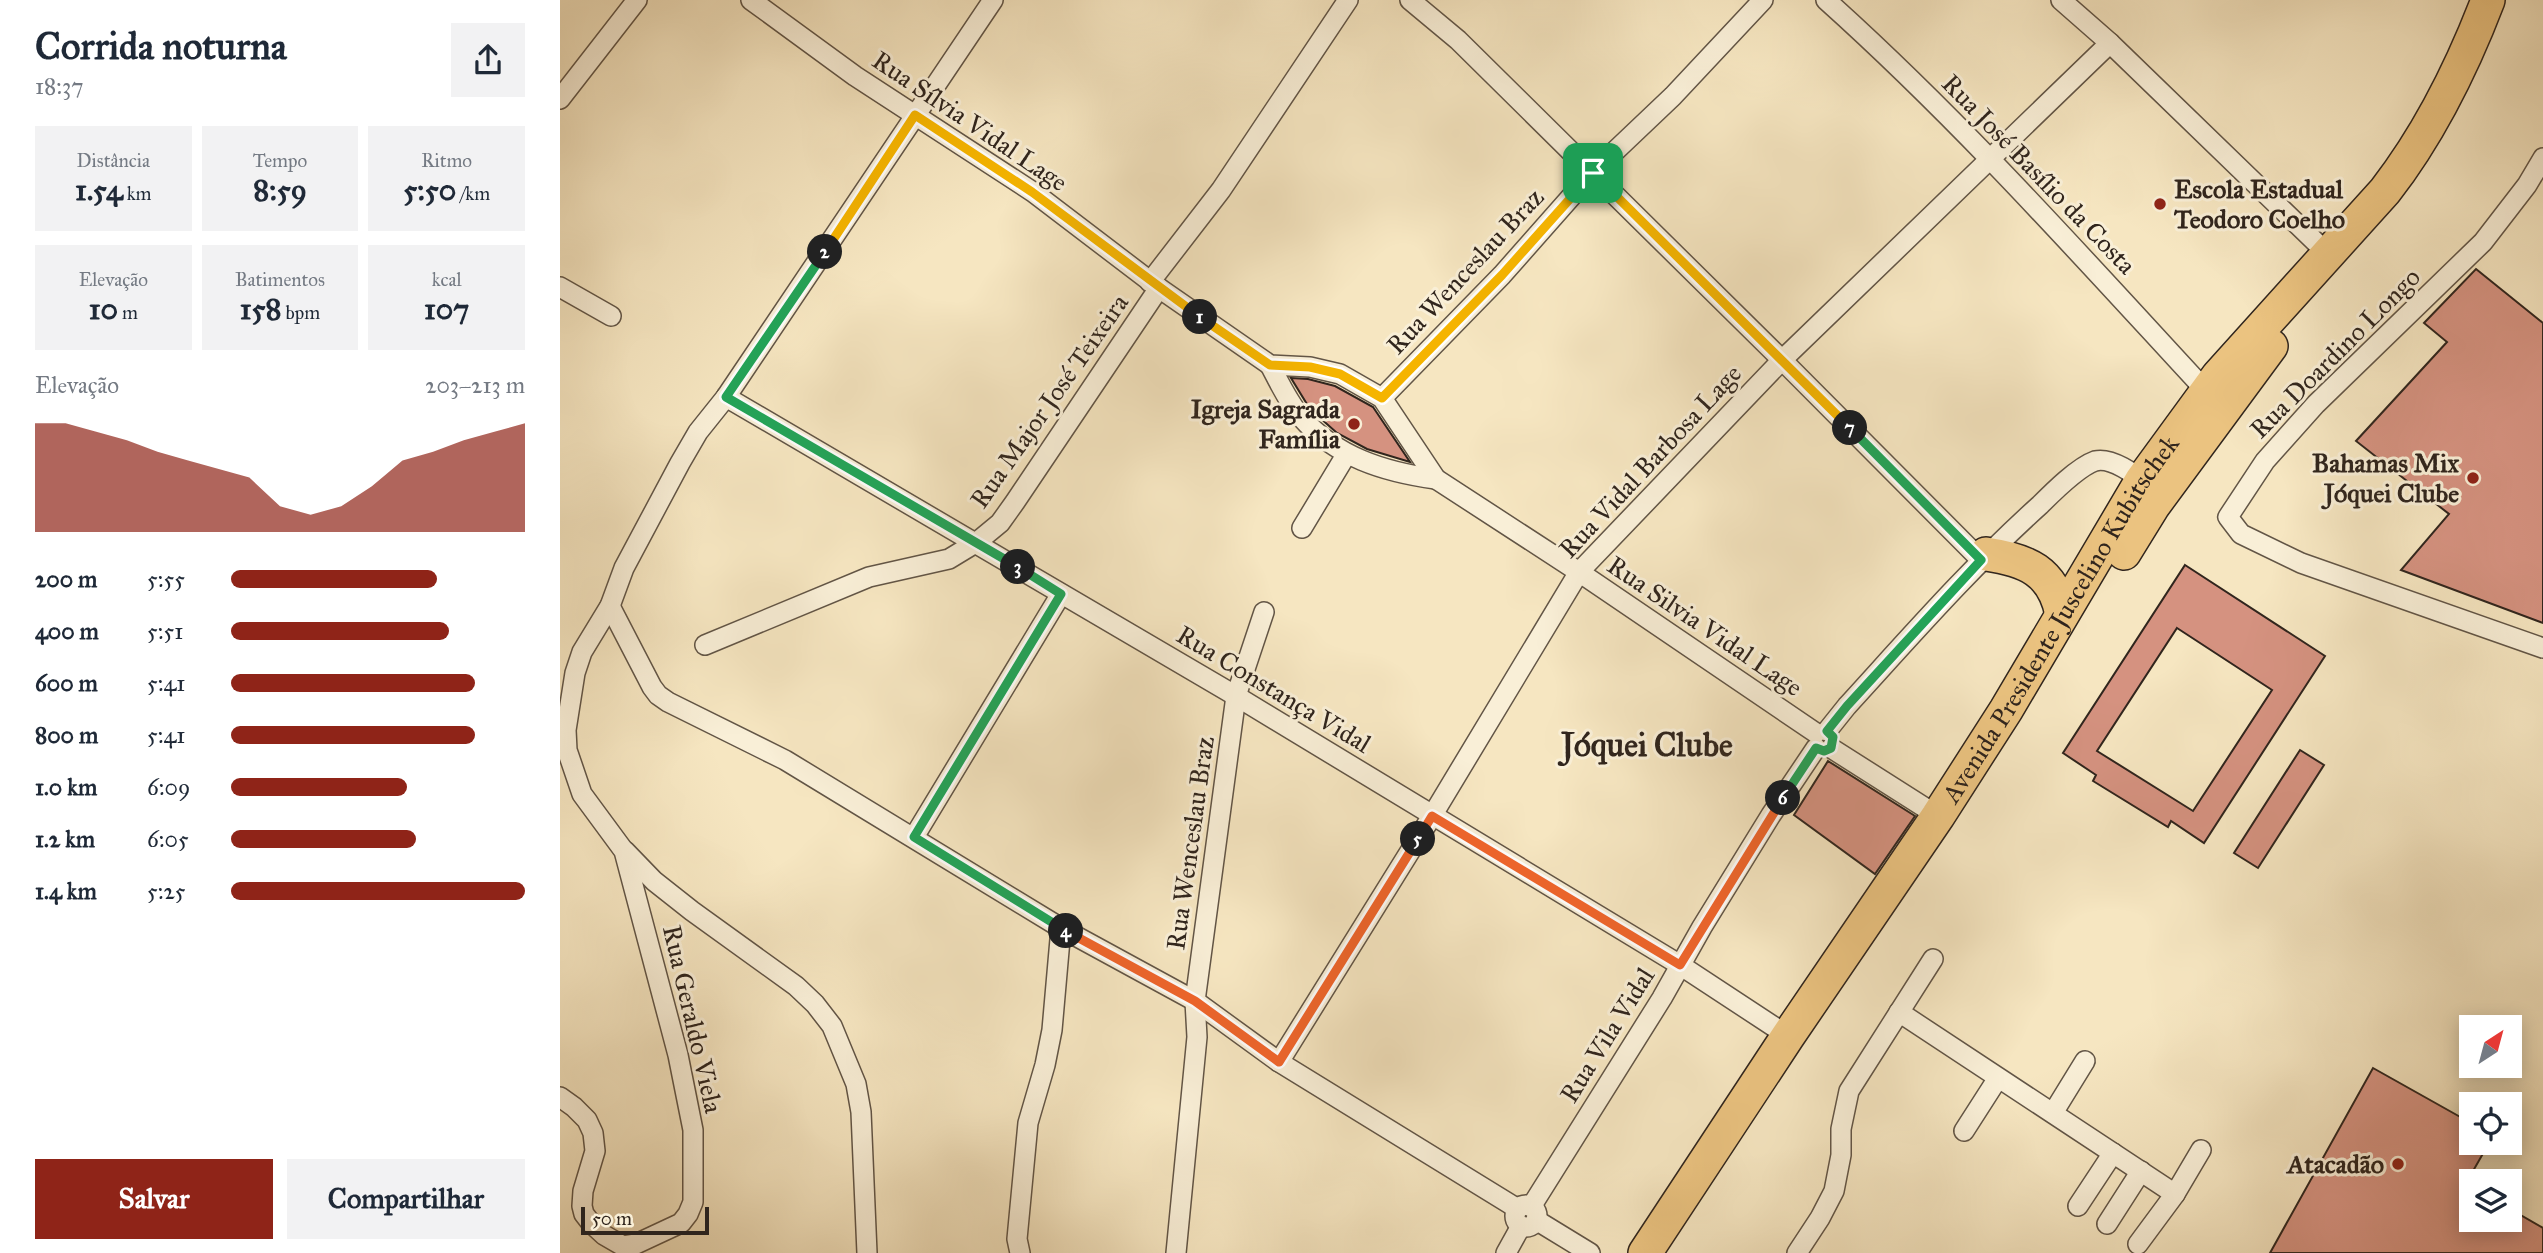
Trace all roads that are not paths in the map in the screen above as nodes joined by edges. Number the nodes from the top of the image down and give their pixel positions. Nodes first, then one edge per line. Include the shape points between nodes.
1 (637, 0) edge
2 (751, 0) edge
3 (993, 0) edge
4 (1348, 0) edge
5 (1410, 0) edge
6 (1763, 0) edge
7 (1826, 0) edge
8 (2061, 0) edge
9 (2488, 0) edge
10 (2508, 0) edge
11 (2110, 43) junction
12 (560, 99) edge
13 (915, 115) junction
14 (2543, 158) edge
15 (1992, 159) junction
16 (1593, 173) junction
17 (2328, 254) junction
18 (1155, 285) junction
19 (560, 287) edge
20 (611, 316) dead end
21 (1782, 360) junction
22 (1270, 365) junction
23 (2206, 391) junction
24 (726, 397) junction
25 (1382, 398) junction
26 (1346, 454) junction
27 (1436, 479) junction
28 (2156, 488) junction
29 (1303, 528) dead end
30 (977, 542) junction
31 (1983, 557) junction
32 (1579, 572) junction
33 (1061, 594) junction
34 (610, 606) junction
35 (1264, 612) dead end
36 (2062, 614) junction
37 (705, 645) dead end
38 (2543, 649) edge
39 (1236, 696) junction
40 (1822, 740) junction
41 (1432, 816) junction
42 (1938, 816) junction
43 (914, 837) junction
44 (624, 851) junction
45 (1060, 928) junction
46 (1933, 959) dead end
47 (1680, 965) junction
48 (1195, 1001) junction
49 (1899, 1012) junction
50 (1788, 1036) junction
51 (2085, 1061) dead end
52 (1279, 1062) junction
53 (1998, 1078) junction
54 (560, 1097) edge
55 (2053, 1114) junction
56 (1964, 1131) dead end
57 (2201, 1150) dead end
58 (2113, 1153) junction
59 (2141, 1171) junction
60 (2175, 1194) junction
61 (2078, 1206) dead end
62 (1526, 1215) junction
63 (2107, 1224) dead end
64 (2138, 1244) dead end
65 (617, 1249) edge
66 (867, 1253) edge
67 (1020, 1253) edge
68 (1176, 1253) edge
69 (1506, 1253) edge
70 (1590, 1253) edge
71 (1645, 1253) edge
72 (1670, 1253) edge
73 (1797, 1253) edge

1 - 12 street
2 - 13 street, Rua Sílvia Vidal Lage
3 - 13 street, Rua Geraldo Viela
4 - 18 street, Rua Major José Teixeira
5 - 16 street via 1458,40
6 - 16 street, Rua Wenceslau Braz
7 - 15 street, Rua José Basílio da Costa
8 - 11 street
9 - 17 highway, Avenida Presidente Juscelino Kubitschek via 2469,50 2406,164
10 - 28 highway, Avenida Presidente Juscelino Kubitschek via 2488,55 2459,108 2396,202 2263,355
11 - 15 street, Rua Vidal Barbosa Lage
11 - 17 street
13 - 18 street, Rua Sílvia Vidal Lage via 1032,192
13 - 24 street, Rua Geraldo Viela
14 - 38 street, Rua Doardino Longo via 2483,242 2316,404 2265,461 2228,517 2248,539 2301,563
15 - 21 street, Rua Vidal Barbosa Lage
15 - 23 street, Rua José Basílio da Costa
16 - 21 street
16 - 25 street, Rua Wenceslau Braz
17 - 23 highway, Avenida Presidente Juscelino Kubitschek
18 - 22 street
18 - 30 street, Rua Major José Teixeira via 1015,502 1000,523
19 - 20 street
21 - 31 street
21 - 32 street, Rua Vidal Barbosa Lage
22 - 25 street, Rua Silvia Vidal Lage via 1340,374
22 - 26 street via 1299,415
23 - 28 highway, Avenida Presidente Juscelino Kubitschek
24 - 30 street, Rua Constança Vidal
24 - 34 street, Rua Geraldo Viela via 680,463 624,568
25 - 27 street, Rua Silvia Vidal Lage
26 - 27 street via 1374,466
26 - 29 street
27 - 32 street, Rua Silvia Vidal Lage
28 - 31 street, Rua Vila Vidal via 2114,464 2095,461
28 - 36 highway, Avenida Presidente Juscelino Kubitschek
28 - 72 highway, Avenida Presidente Juscelino Kubitschek via 1875,948 1802,1048
30 - 33 street, Rua Constança Vidal
30 - 37 street, Rua Major José Teixeira via 949,559 869,577
31 - 36 highway via 2022,561 2044,576 2059,598
31 - 40 street, Rua Vila Vidal via 1847,706
32 - 40 street, Rua Silvia Vidal Lage
32 - 41 street, Rua Vidal Barbosa Lage
33 - 39 street, Rua Constança Vidal
33 - 43 street
34 - 43 street via 659,695 785,760
34 - 44 street, Rua Geraldo Viela via 582,652 566,730 582,794
35 - 39 street, Rua Wenceslau Braz
36 - 42 highway, Avenida Presidente Juscelino Kubitschek
39 - 41 street, Rua Constança Vidal
39 - 48 street, Rua Wenceslau Braz
40 - 42 street, Rua Silvia Vidal Lage
40 - 47 street, Rua Vila Vidal
41 - 47 street, Rua Constança Vidal
41 - 52 street, Rua Vidal Barbosa Lage
42 - 50 highway, Avenida Presidente Juscelino Kubitschek
43 - 45 street
44 - 65 street, Rua Geraldo Viela via 678,1055 692,1130 693,1202 681,1223
44 - 66 street via 692,911 796,986 832,1026 856,1084 861,1112
45 - 48 street
45 - 67 street via 1052,1030 1023,1157
46 - 49 street
47 - 50 street, Rua Constança Vidal
47 - 62 street, Rua Vila Vidal
48 - 52 street
48 - 68 street, Rua Wenceslau Braz via 1197,1037
49 - 53 street
49 - 73 street via 1849,1091 1834,1191
50 - 71 highway, Avenida Presidente Juscelino Kubitschek
51 - 55 street
52 - 62 street
53 - 55 street
53 - 56 street
54 - 65 street, Rua Geraldo Viela via 587,1120 593,1133 595,1152 583,1191 584,1214
55 - 58 street
57 - 60 street
58 - 59 street
58 - 61 street
59 - 60 street
59 - 63 street
60 - 64 street
62 - 69 street, Rua Vila Vidal
62 - 70 street

